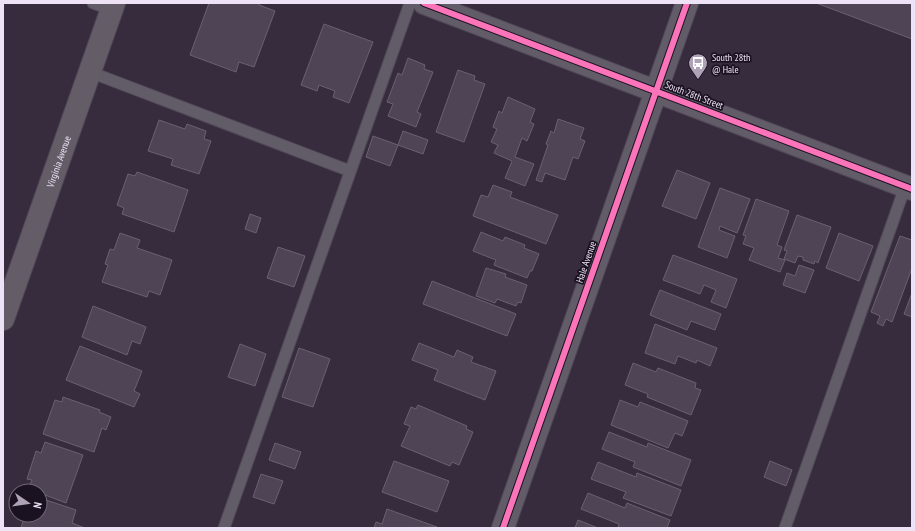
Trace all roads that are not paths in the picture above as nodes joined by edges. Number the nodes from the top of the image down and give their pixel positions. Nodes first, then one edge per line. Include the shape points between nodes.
1 (410, 3) edge
2 (424, 3) edge
3 (687, 3) edge
4 (106, 5) edge
5 (90, 72) junction
6 (656, 91) junction
7 (350, 171) junction
8 (909, 188) edge
9 (3, 319) edge
10 (224, 528) edge
11 (504, 528) edge
12 (785, 528) edge

1 - 7 lane
2 - 6 street, South 28th Street
3 - 6 street, Hale Avenue
4 - 5 main road, Virginia Avenue
5 - 7 lane
5 - 9 main road, Virginia Avenue
6 - 8 street, South 28th Street
6 - 11 street, Hale Avenue
7 - 10 lane
8 - 12 lane

